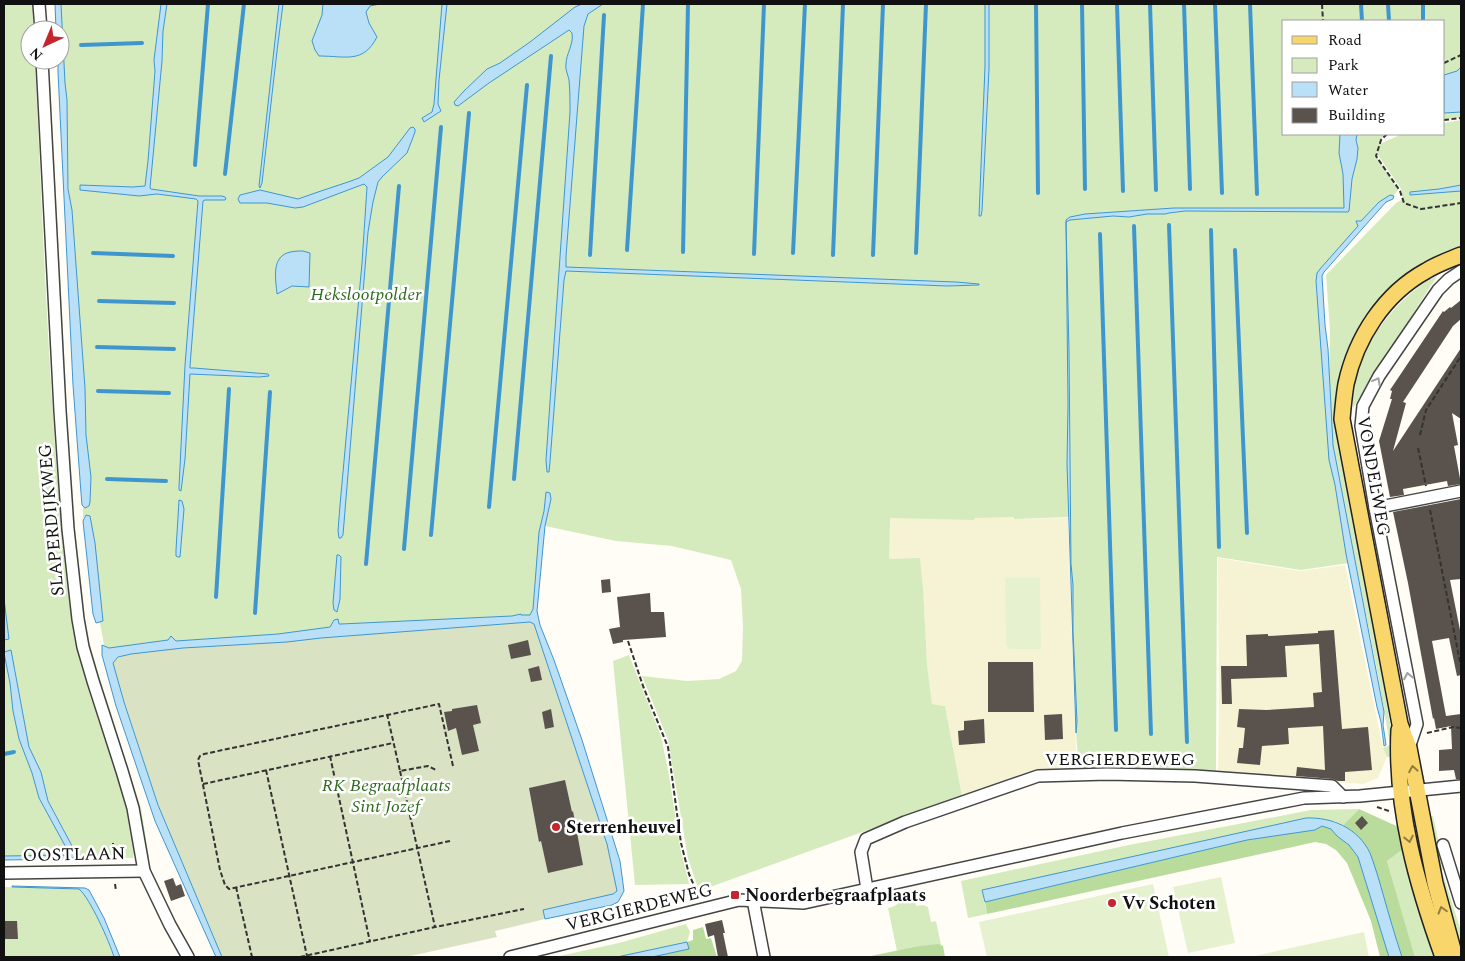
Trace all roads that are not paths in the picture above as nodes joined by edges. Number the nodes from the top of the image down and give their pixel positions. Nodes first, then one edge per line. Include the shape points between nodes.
1 (39, 4) edge
2 (40, 20) edge
3 (43, 70) edge
4 (1461, 255) edge
5 (1461, 271) edge
6 (1461, 491) edge
7 (1375, 508) junction
8 (1400, 724) junction
9 (1409, 748) junction
10 (1461, 786) edge
11 (1408, 790) junction
12 (1343, 796) junction
13 (1443, 845) dead end
14 (144, 871) junction
15 (4, 873) edge
16 (867, 890) junction
17 (753, 900) junction
18 (1461, 903) edge
19 (1456, 939) edge
20 (188, 957) edge
21 (510, 957) edge
22 (764, 957) edge
23 (1443, 957) edge
24 (1455, 957) edge

1 - 2 street
3 - 14 street, SLAPERDIJKWEG via 60,411 78,619 93,681 133,808
4 - 8 main road, VONDELWEG via 1420,274 1384,305 1360,342 1346,386 1342,419
7 -> 5 street, VONDELWEG via 1361,426 1363,406 1379,376 1429,302 1449,279
6 - 7 street
9 -> 7 street, VONDELWEG via 1417,724
8 - 9 main road, VONDELWEG
8 - 11 main road, VONDELWEG via 1398,749
11 -> 9 main road, VONDELWEG
10 - 11 street, VERGIERDEWEG
11 - 12 street, VERGIERDEWEG
19 -> 11 main road, VONDELWEG via 1435,883
11 -> 23 main road, VONDELWEG via 1403,813 1418,880
12 - 16 street, VERGIERDEWEG via 1304,798 1141,830
12 - 16 street, VERGIERDEWEG via 1332,786 1204,777 1038,776 905,822 866,839 862,852
13 - 18 street
14 - 15 street, OOSTLAAN
14 - 20 street, SLAPERDIJKWEG
16 - 17 street, VERGIERDEWEG via 804,902
17 - 21 street, VERGIERDEWEG via 739,900
17 - 22 street
19 - 24 main road, VONDELWEG

